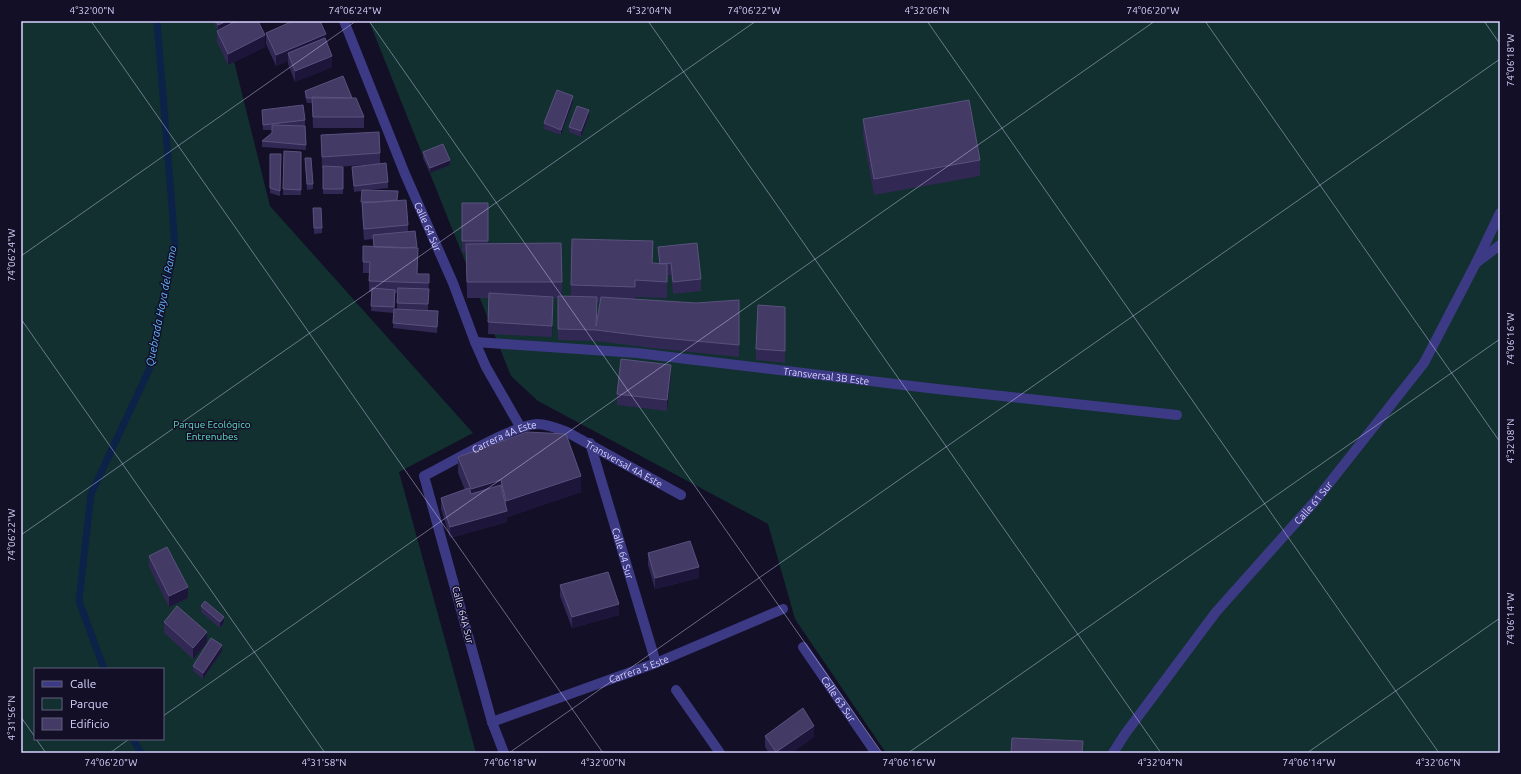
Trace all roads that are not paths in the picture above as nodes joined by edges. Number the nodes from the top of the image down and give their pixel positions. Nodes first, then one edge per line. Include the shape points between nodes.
1 (344, 21) edge
2 (1500, 213) edge
3 (1500, 245) edge
4 (1476, 263) junction
5 (475, 342) junction
6 (1178, 415) dead end
7 (521, 428) junction
8 (567, 432) joint
9 (590, 443) junction
10 (424, 476) joint
11 (681, 495) dead end
12 (783, 609) dead end
13 (803, 647) dead end
14 (656, 663) junction
15 (676, 690) dead end
16 (492, 722) junction
17 (874, 752) edge
18 (504, 753) edge
19 (720, 753) edge
20 (1113, 753) edge

1 - 5 street, Calle 64 Sur via 405,174 454,283
2 - 4 street
3 - 4 street, Calle 61 Sur
4 - 20 street, Calle 61 Sur via 1424,363 1316,500 1216,612 1124,734
5 - 6 street, Transversal 3B Este via 637,353 937,390
5 - 7 street, Calle 64 Sur via 486,367
7 - 8 street, Carrera 4A Este via 536,424
7 - 10 street, Carrera 4A Este
8 - 9 street, Transversal 4A Este
9 - 11 street, Transversal 4A Este
9 - 14 street, Calle 64 Sur
10 - 16 street, Calle 64A Sur
12 - 14 street, Carrera 5 Este
13 - 17 street, Calle 63 Sur
14 - 16 street, Carrera 5 Este
15 - 19 street
16 - 18 street, Calle 64A Sur

